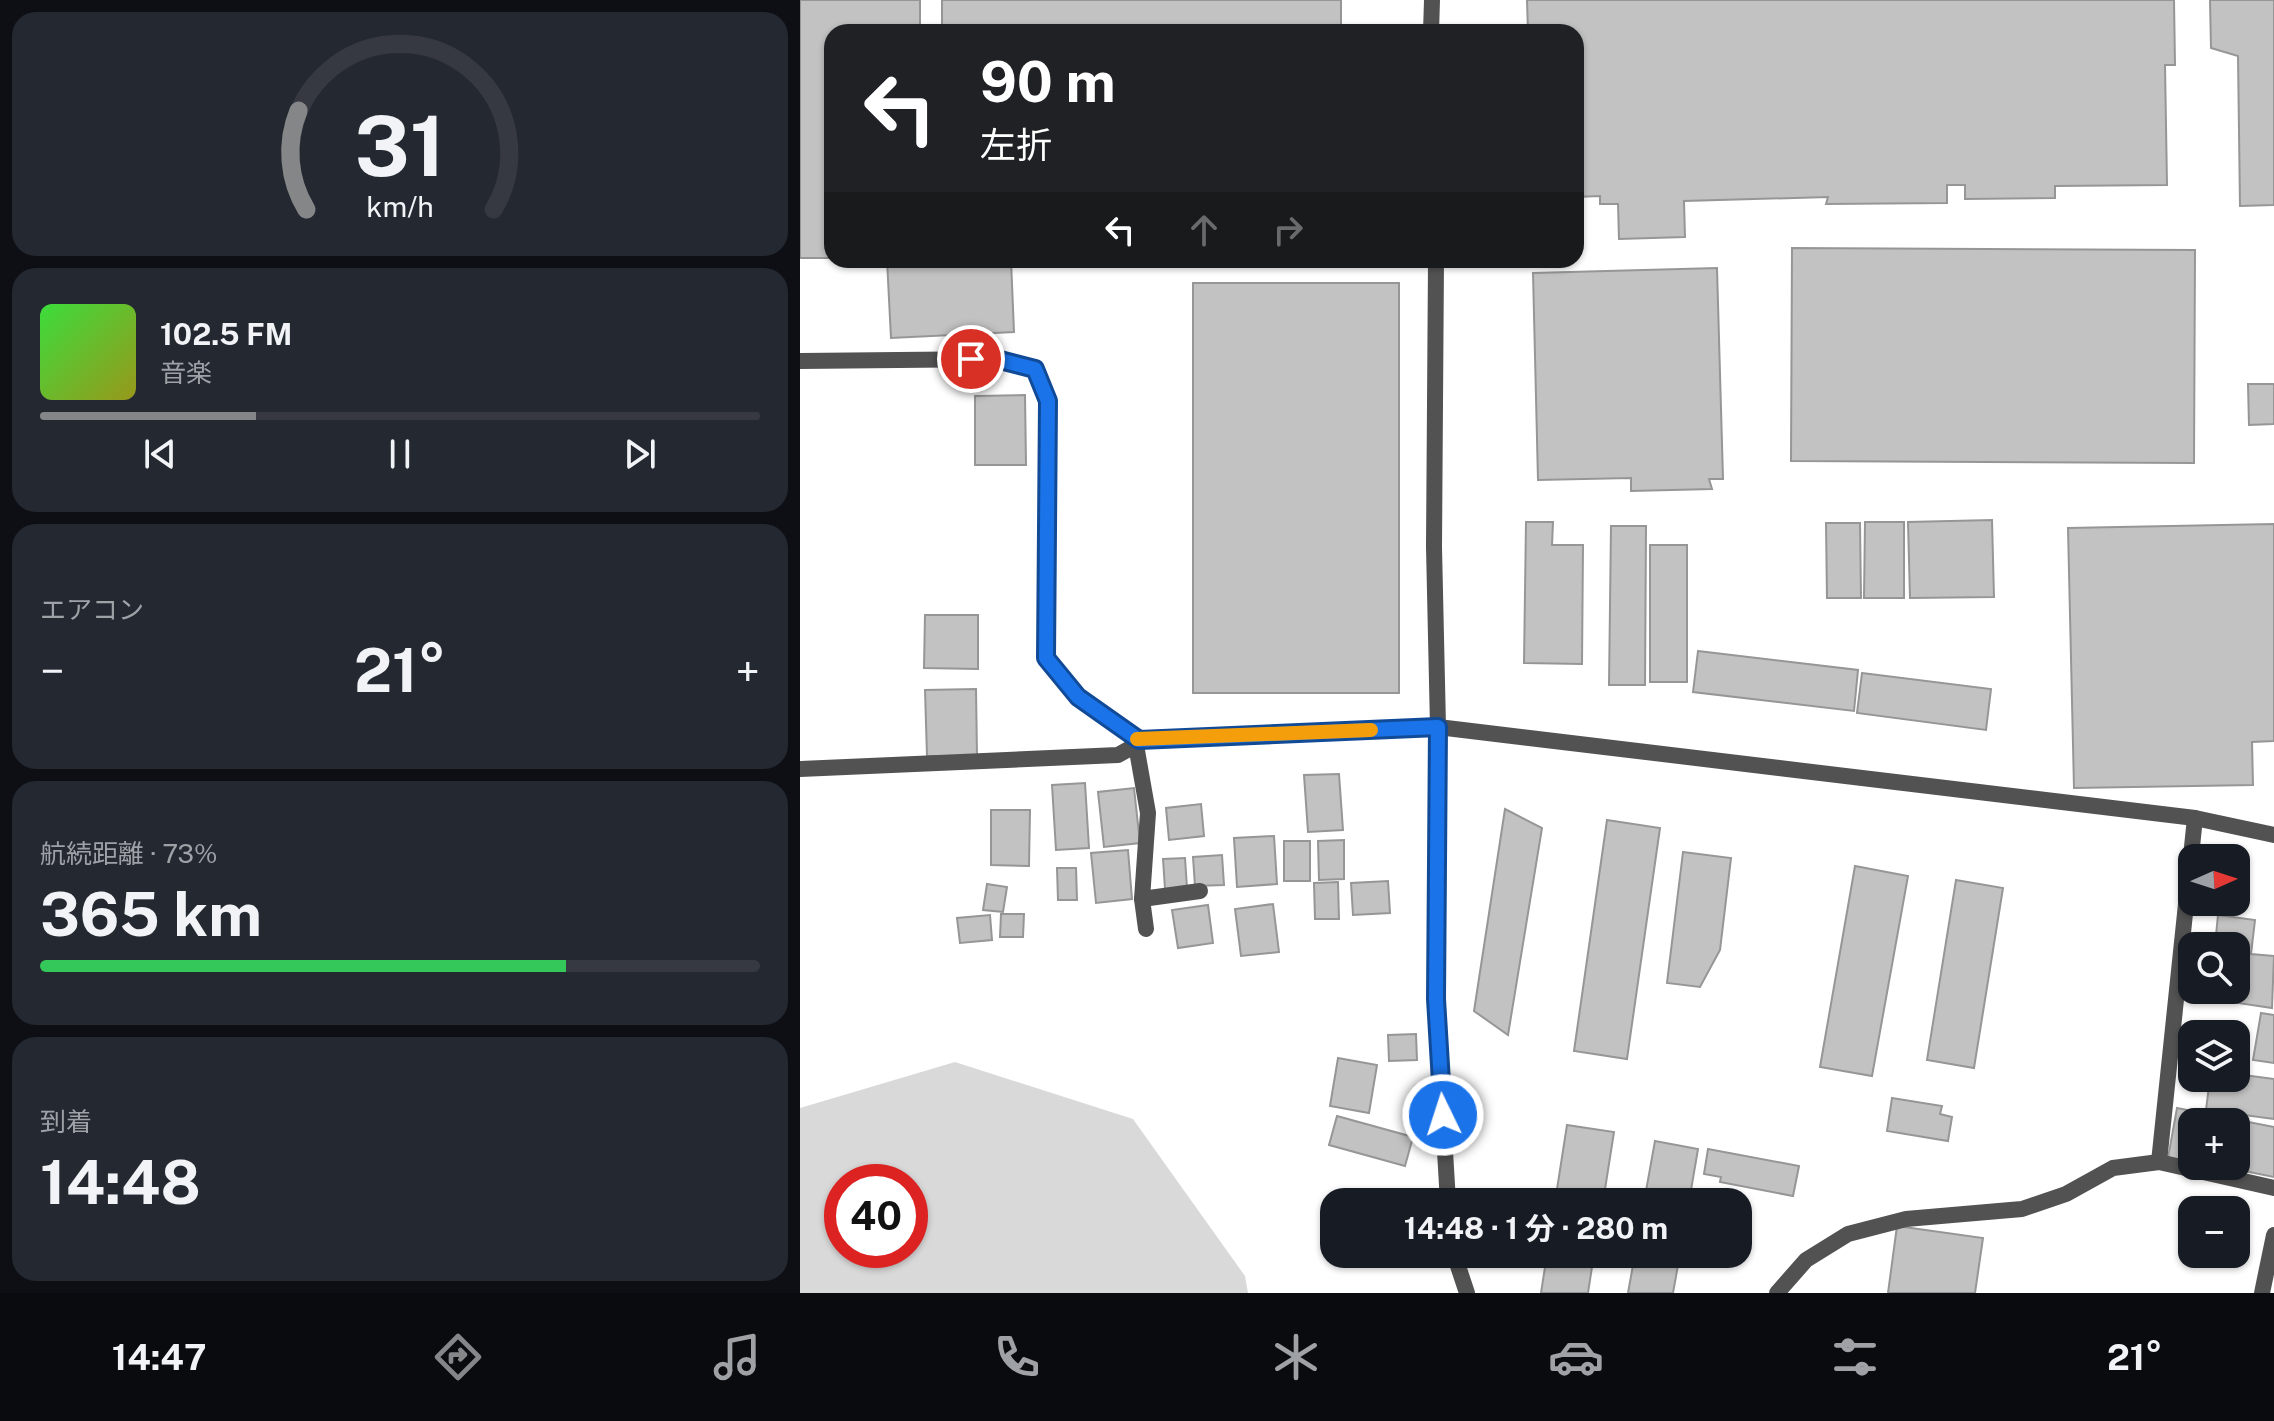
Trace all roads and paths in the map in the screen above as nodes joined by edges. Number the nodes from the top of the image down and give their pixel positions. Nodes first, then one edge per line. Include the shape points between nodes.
1 (1432, 0) edge
2 (1431, 24) edge
3 (1436, 268) edge
4 (800, 361) edge
5 (1438, 727) junction
6 (1137, 742) junction
7 (800, 769) edge
8 (2195, 818) junction
9 (2274, 835) edge
10 (1200, 891) dead end
11 (1142, 899) junction
12 (1146, 929) dead end
13 (2159, 1162) junction
14 (1447, 1188) edge
15 (2274, 1188) edge
16 (2274, 1235) edge
17 (1459, 1268) edge
18 (1467, 1293) edge
19 (1777, 1293) edge
20 (2262, 1293) edge

1 - 2 street
3 - 5 street
4 - 6 street via 996,359 1035,369 1048,401 1046,658 1078,697
5 - 6 street
5 - 8 street
5 - 14 street via 1436,999
6 - 7 street via 1118,755
6 - 11 street via 1148,813
8 - 9 street
8 - 13 street
10 - 11 street
11 - 12 street
13 - 15 street
13 - 19 street via 2113,1168 2066,1194 2022,1209 1906,1219 1848,1234 1806,1260
16 - 20 street
17 - 18 street

